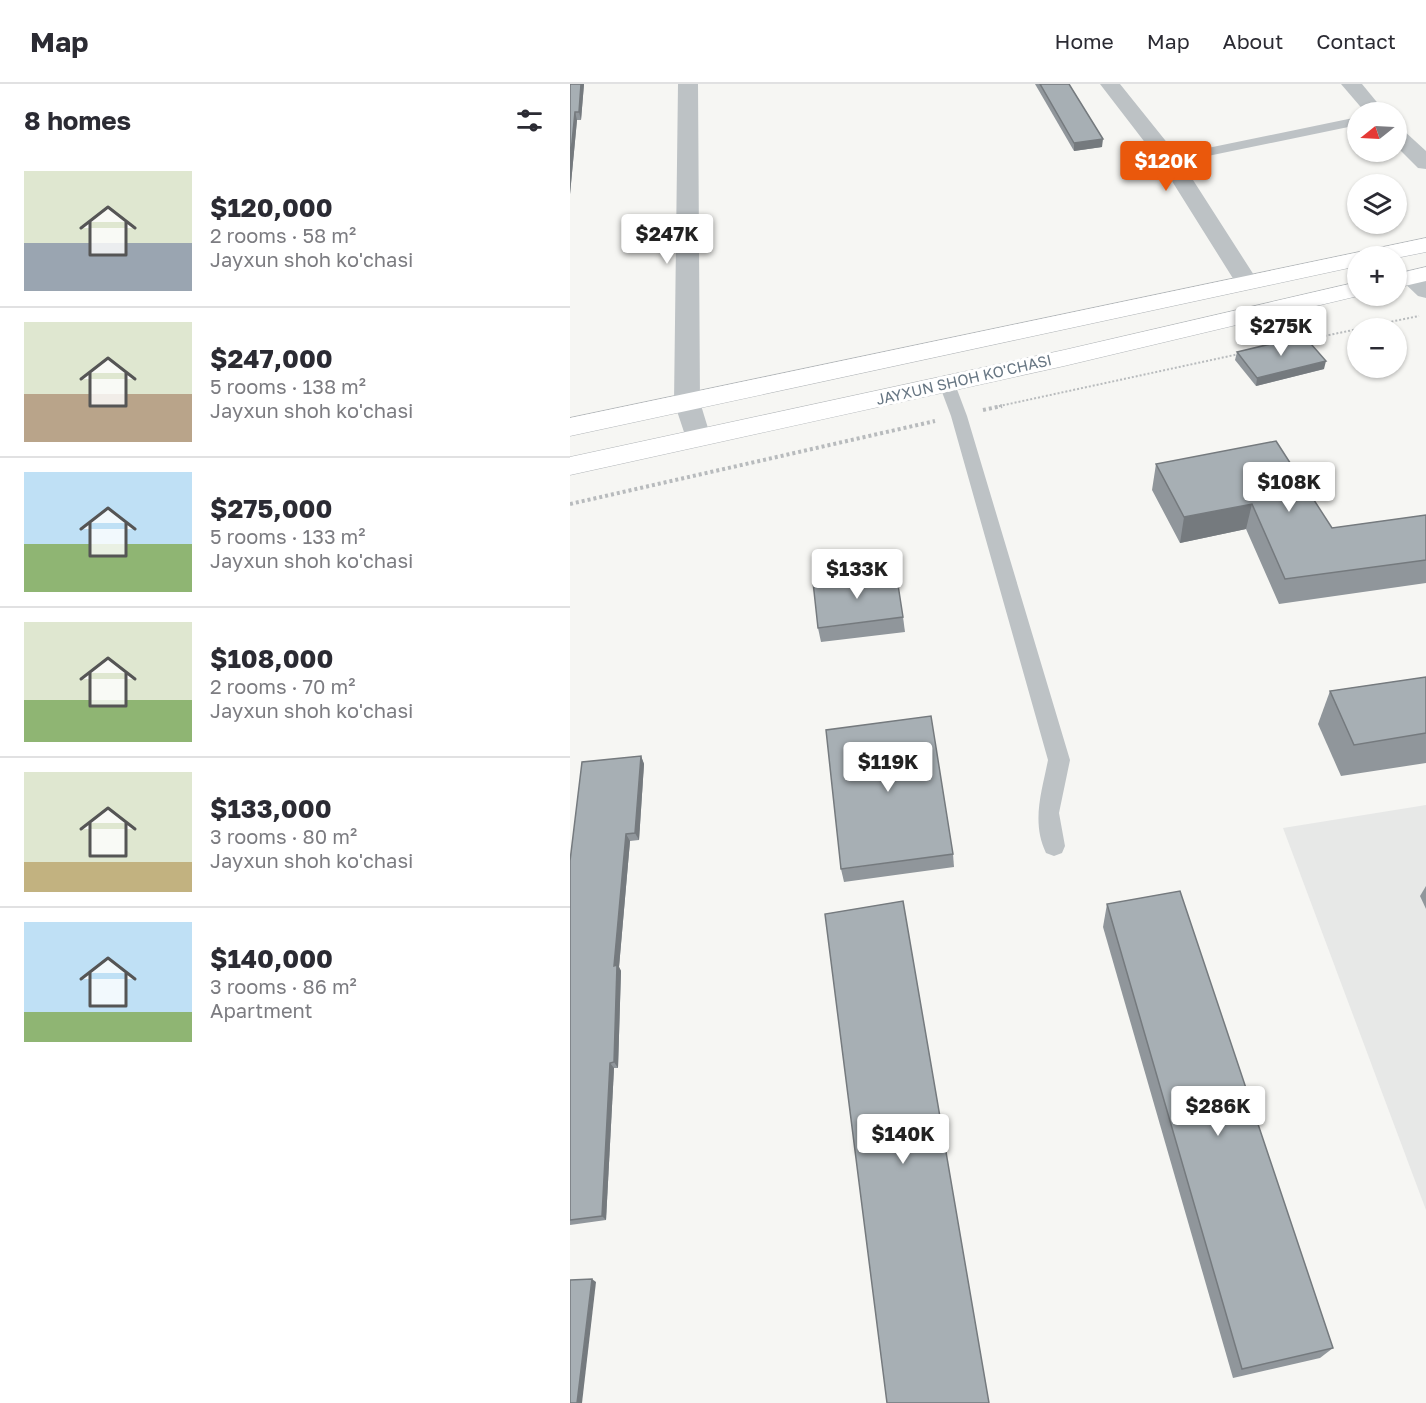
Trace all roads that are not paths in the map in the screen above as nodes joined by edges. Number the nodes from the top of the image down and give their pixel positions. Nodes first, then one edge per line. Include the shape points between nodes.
1 (688, 84) edge
2 (1110, 84) edge
3 (1351, 84) edge
4 (1366, 102) edge
5 (1347, 123) edge
6 (1407, 145) edge
7 (1169, 159) junction
8 (1426, 163) edge
9 (1426, 245) edge
10 (1407, 249) edge
11 (1347, 261) edge
12 (1247, 283) junction
13 (1347, 293) edge
14 (947, 384) junction
15 (687, 402) junction
16 (570, 427) edge
17 (698, 438) junction
18 (570, 466) edge
19 (1054, 846) dead end

1 - 15 street
2 - 7 street
3 - 4 street
5 - 7 lane
6 - 8 street
7 - 12 street
9 - 10 highway
11 - 12 highway, JAYXUN SHOH KO'CHASI
12 - 15 highway, JAYXUN SHOH KO'CHASI
13 - 14 highway, JAYXUN SHOH KO'CHASI
14 - 17 highway, JAYXUN SHOH KO'CHASI
14 - 19 lane via 1059,760 1048,813
15 - 16 highway, JAYXUN SHOH KO'CHASI
15 - 17 street
17 - 18 highway, JAYXUN SHOH KO'CHASI

